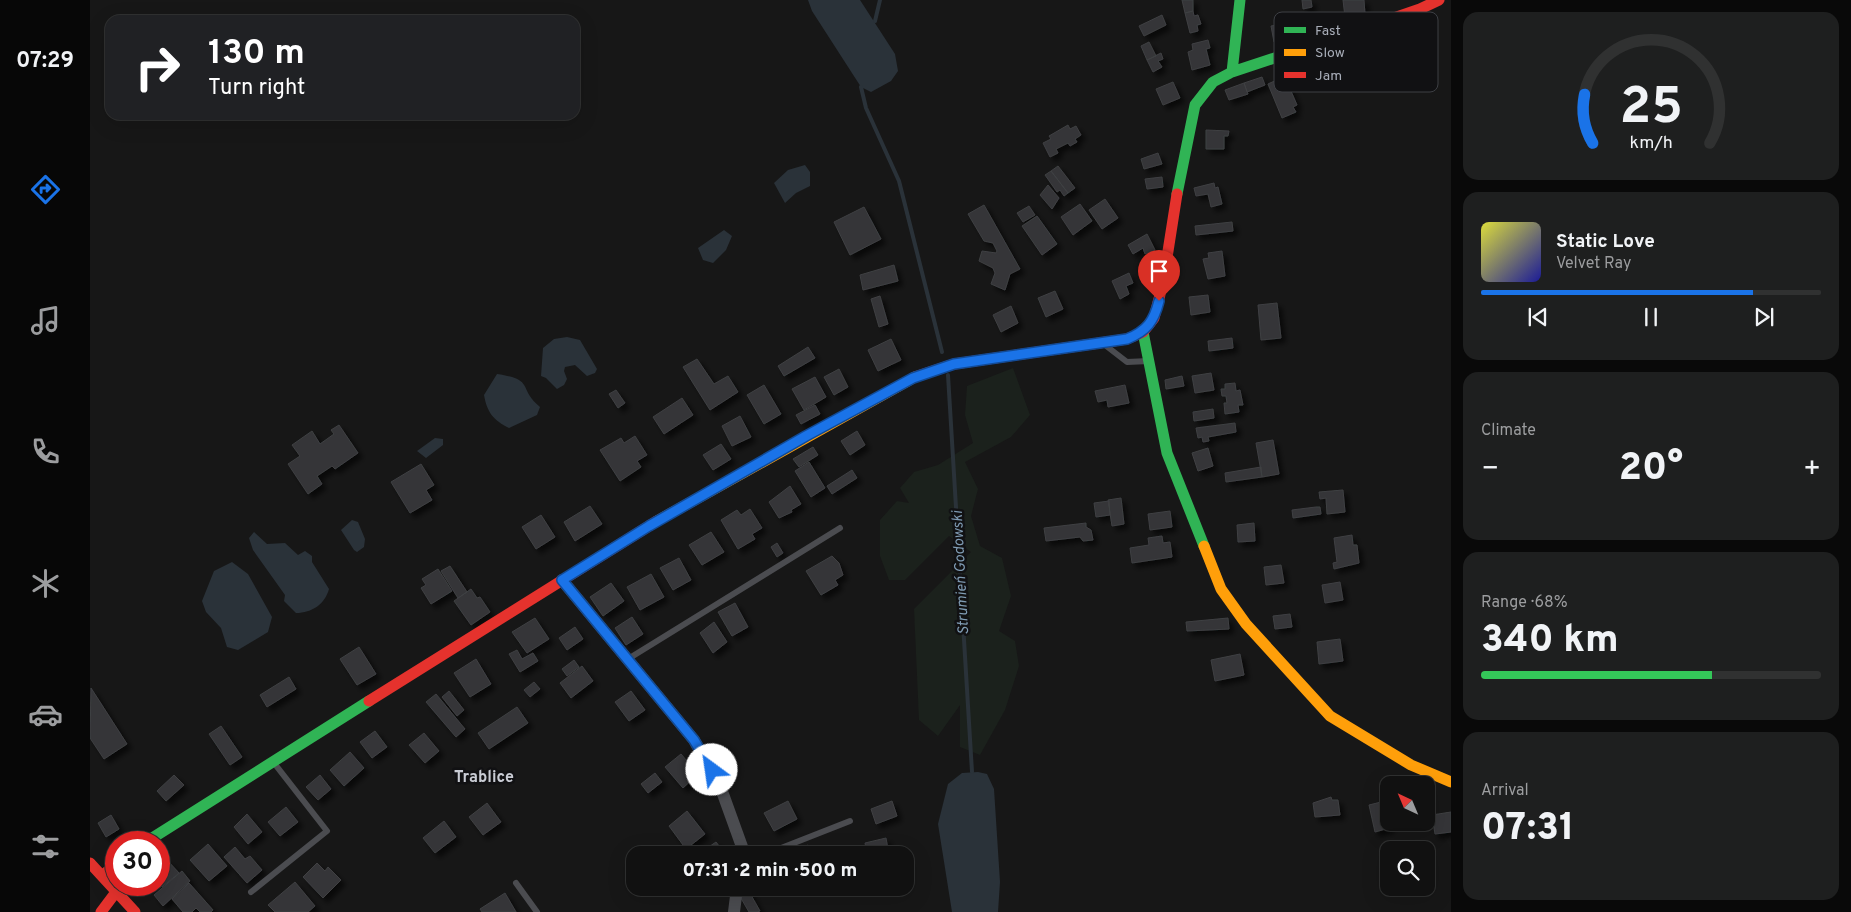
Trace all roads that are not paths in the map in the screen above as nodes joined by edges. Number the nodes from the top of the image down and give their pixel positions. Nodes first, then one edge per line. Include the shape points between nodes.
1 (1240, 0) edge
2 (1439, 0) edge
3 (1411, 12) edge
4 (1274, 58) edge
5 (1232, 72) junction
6 (1143, 332) junction
7 (1102, 343) junction
8 (1150, 361) junction
9 (840, 528) dead end
10 (562, 580) junction
11 (628, 659) junction
12 (273, 762) junction
13 (1451, 782) edge
14 (850, 821) dead end
15 (163, 831) edge
16 (742, 846) edge
17 (786, 846) edge
18 (90, 862) edge
19 (105, 873) edge
20 (102, 876) junction
21 (105, 879) edge
22 (516, 883) dead end
23 (252, 892) dead end
24 (113, 896) edge
25 (120, 896) edge
26 (736, 896) edge
27 (101, 912) edge
28 (135, 912) edge
29 (537, 912) edge
30 (734, 912) edge

1 - 5 street
2 - 3 street
4 - 5 street
5 - 6 street via 1213,82 1196,105 1178,188 1163,283 1154,318
6 - 7 street via 1127,339
6 - 8 street
7 - 8 lane via 1127,362
7 - 10 street via 954,364 913,378 665,516
8 - 13 street via 1167,453 1221,589 1246,624 1330,716 1411,765
9 - 11 lane
10 - 11 street
10 - 12 street
11 - 16 street via 694,740 723,794
12 - 15 street
12 - 23 lane via 327,831
14 - 17 lane
18 - 20 street
19 - 20 street
20 - 21 street
22 - 29 lane
24 - 27 street
25 - 28 street
26 - 30 street

